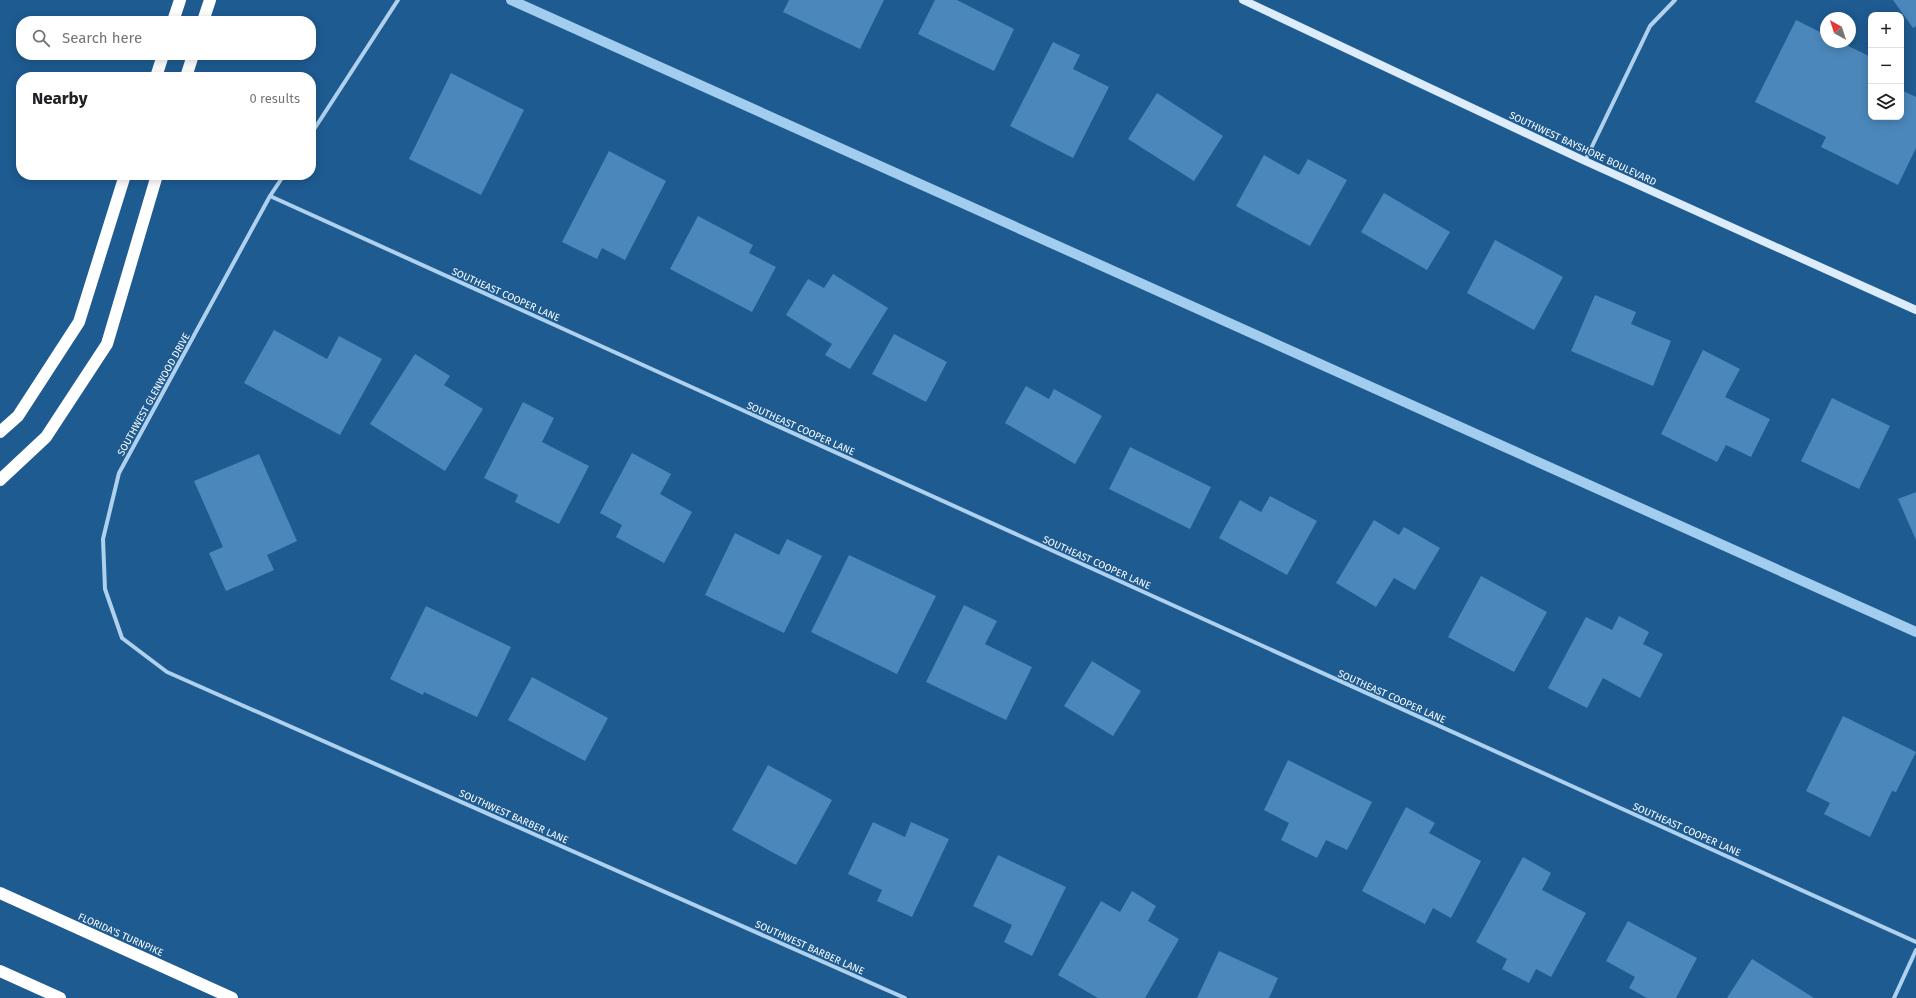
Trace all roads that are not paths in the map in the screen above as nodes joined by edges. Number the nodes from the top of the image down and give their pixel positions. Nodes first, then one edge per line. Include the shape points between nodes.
1 (180, 0) edge
2 (210, 0) edge
3 (398, 0) edge
4 (1243, 0) edge
5 (1675, 0) edge
6 (175, 16) edge
7 (205, 16) edge
8 (161, 60) edge
9 (191, 60) edge
10 (158, 72) edge
11 (188, 72) edge
12 (316, 126) edge
13 (1585, 161) junction
14 (123, 180) edge
15 (156, 180) edge
16 (281, 180) edge
17 (270, 196) junction
18 (1916, 310) edge
19 (0, 432) edge
20 (0, 480) edge
21 (122, 638) joint
22 (0, 893) edge
23 (1916, 942) edge
24 (1916, 950) edge
25 (0, 971) edge
26 (60, 998) edge
27 (232, 998) edge
28 (905, 998) edge
29 (1894, 998) edge

1 - 6 highway
2 - 7 highway
3 - 12 street
4 - 13 street, SOUTHWEST BAYSHORE BOULEVARD
5 - 13 street via 1650,26
8 - 10 highway
9 - 11 highway
13 - 18 street, SOUTHWEST BAYSHORE BOULEVARD
14 - 19 highway via 79,322 18,416
15 - 20 highway via 107,344 46,437
16 - 17 street, SOUTHWEST GLENWOOD DRIVE
17 - 21 street, SOUTHWEST GLENWOOD DRIVE via 119,472 103,539 105,589
17 - 23 street, SOUTHEAST COOPER LANE
21 - 28 street, SOUTHWEST BARBER LANE via 167,672
22 - 27 highway, FLORIDA'S TURNPIKE
24 - 29 street
25 - 26 highway

